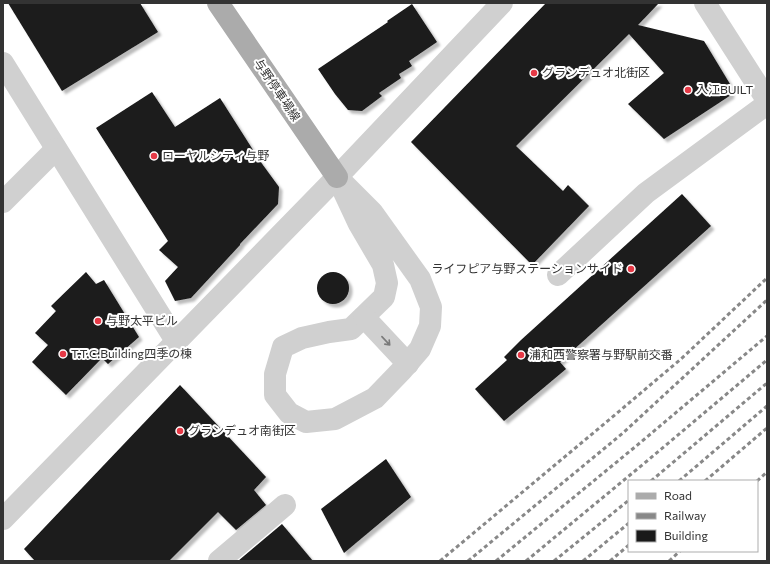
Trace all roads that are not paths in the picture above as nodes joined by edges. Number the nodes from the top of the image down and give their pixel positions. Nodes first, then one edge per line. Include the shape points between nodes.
1 (218, 3) edge
2 (705, 3) edge
3 (493, 6) edge
4 (3, 63) edge
5 (767, 100) edge
6 (767, 104) edge
7 (56, 149) junction
8 (337, 177) junction
9 (3, 202) edge
10 (558, 275) dead end
11 (364, 317) junction
12 (176, 341) junction
13 (408, 364) junction
14 (285, 505) dead end
15 (3, 519) edge
16 (219, 561) edge

1 - 8 main road, 与野停車場線
2 - 5 street
3 - 8 street
4 - 7 street
6 - 10 street via 646,193
7 - 9 street
7 - 12 street
8 - 11 street via 359,224 383,265 387,283 384,297
8 - 12 street
8 - 13 street via 372,212 420,279 432,307 430,326 420,349
11 -> 13 street
11 - 13 street via 350,330 302,338 283,347 275,374 275,395 289,413 306,422 335,419 375,398
12 - 15 street
14 - 16 street

